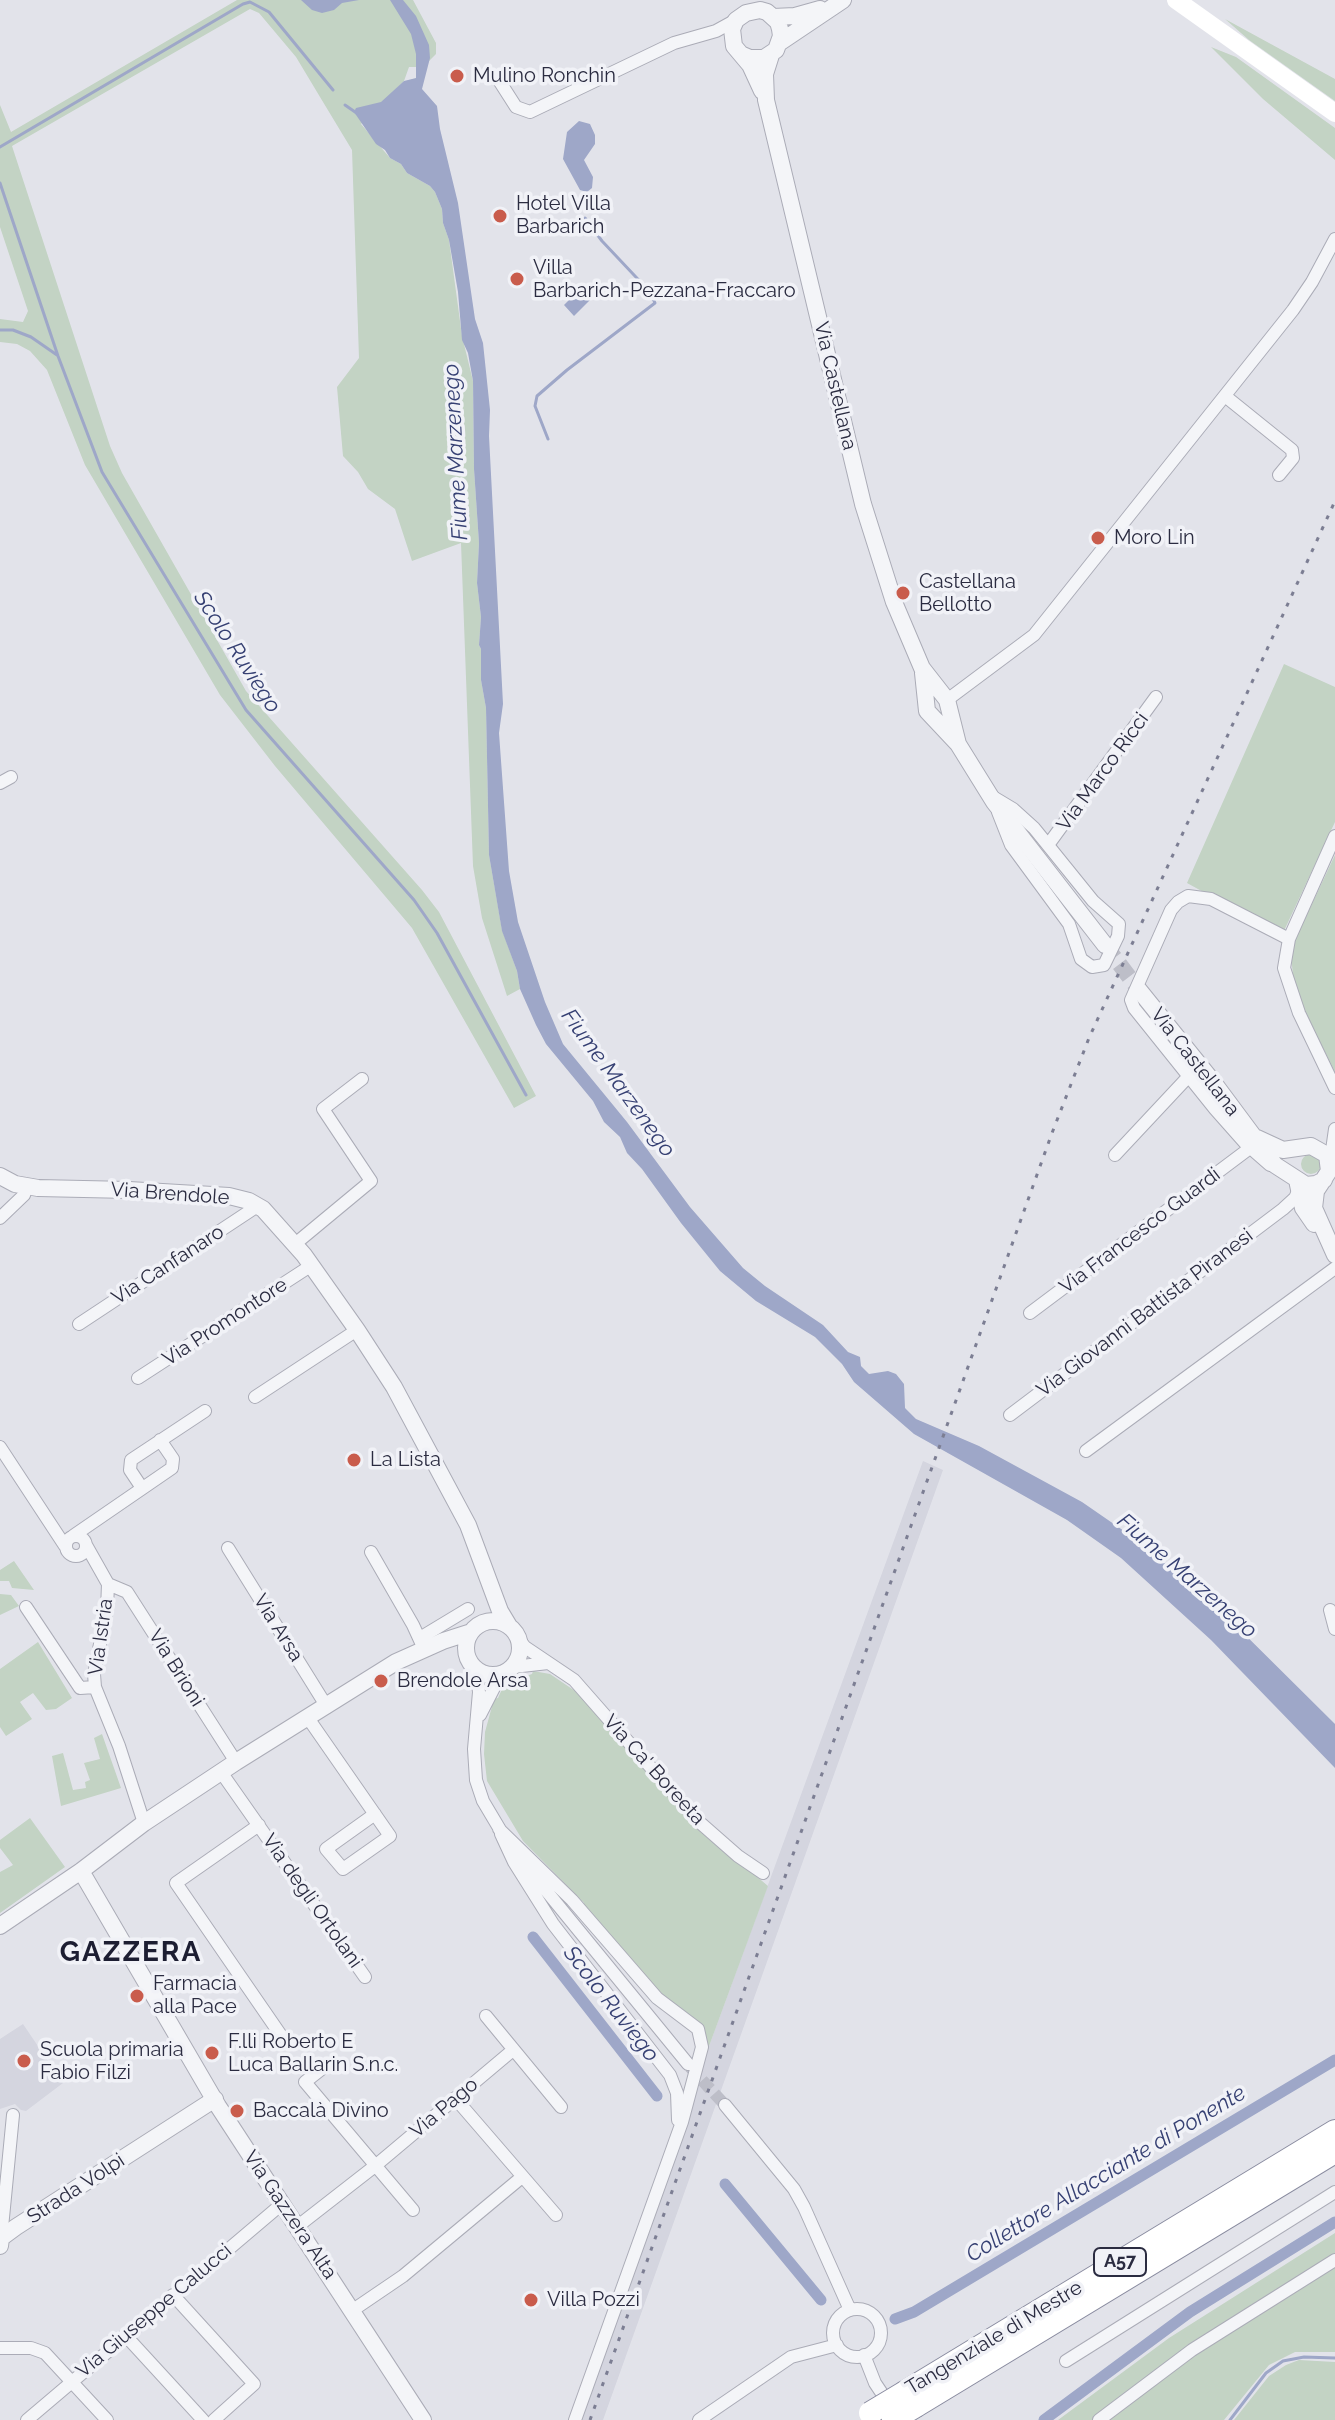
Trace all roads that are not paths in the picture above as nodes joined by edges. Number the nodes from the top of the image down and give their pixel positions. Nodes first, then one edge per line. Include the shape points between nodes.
1 (1176, 0) edge
2 (842, 1) edge
3 (765, 10) edge
4 (740, 12) edge
5 (708, 34) junction
6 (775, 49) junction
7 (739, 50) junction
8 (500, 82) dead end
9 (766, 100) junction
10 (1335, 113) edge
11 (1335, 239) edge
12 (1225, 396) junction
13 (1279, 475) dead end
14 (1156, 697) dead end
15 (939, 704) junction
16 (992, 799) junction
17 (1335, 836) edge
18 (1048, 845) junction
19 (1289, 939) junction
20 (1105, 945) tunnel mouth
21 (1139, 990) tunnel mouth
22 (1188, 1077) junction
23 (362, 1079) dead end
24 (1335, 1088) edge
25 (1335, 1127) edge
26 (1251, 1141) junction
27 (1302, 1148) junction
28 (1115, 1155) dead end
29 (1327, 1174) junction
30 (0, 1176) edge
31 (1297, 1182) junction
32 (27, 1187) junction
33 (256, 1204) junction
34 (1280, 1211) junction
35 (0, 1218) edge
36 (1310, 1220) junction
37 (1325, 1238) junction
38 (295, 1244) junction
39 (1335, 1255) edge
40 (312, 1265) junction
41 (1335, 1268) edge
42 (1030, 1313) dead end
43 (79, 1324) dead end
44 (357, 1330) junction
45 (138, 1378) dead end
46 (255, 1397) dead end
47 (205, 1411) dead end
48 (1010, 1415) dead end
49 (160, 1440) junction
50 (0, 1447) edge
51 (1086, 1451) dead end
52 (142, 1488) junction
53 (69, 1541) junction
54 (228, 1548) dead end
55 (371, 1552) dead end
56 (489, 1579) junction
57 (108, 1584) junction
58 (26, 1607) dead end
59 (468, 1609) dead end
60 (1330, 1610) dead end
61 (509, 1626) junction
62 (476, 1628) junction
63 (1335, 1629) edge
64 (519, 1640) junction
65 (424, 1645) junction
66 (472, 1662) junction
67 (548, 1663) junction
68 (507, 1670) junction
69 (95, 1687) junction
70 (327, 1707) junction
71 (308, 1718) junction
72 (478, 1718) junction
73 (236, 1762) junction
74 (221, 1772) junction
75 (375, 1814) junction
76 (144, 1823) junction
77 (259, 1825) junction
78 (499, 1829) junction
79 (81, 1871) junction
80 (763, 1873) dead end
81 (0, 1926) edge
82 (365, 1977) dead end
83 (486, 2016) dead end
84 (280, 2034) dead end
85 (513, 2050) junction
86 (688, 2064) tunnel mouth
87 (324, 2067) dead end
88 (455, 2098) junction
89 (215, 2099) junction
90 (725, 2105) tunnel mouth
91 (561, 2107) dead end
92 (13, 2115) dead end
93 (678, 2131) junction
94 (1335, 2131) edge
95 (1335, 2152) edge
96 (375, 2166) junction
97 (522, 2177) junction
98 (1335, 2192) edge
99 (283, 2203) junction
100 (413, 2210) dead end
101 (556, 2215) dead end
102 (298, 2226) junction
103 (1, 2238) edge
104 (0, 2246) edge
105 (1335, 2260) edge
106 (173, 2295) junction
107 (353, 2310) junction
108 (850, 2310) junction
109 (125, 2335) junction
110 (837, 2345) junction
111 (0, 2348) edge
112 (864, 2355) junction
113 (1066, 2361) dead end
114 (71, 2380) junction
115 (907, 2406) edge
116 (864, 2416) edge
117 (27, 2420) edge
118 (107, 2420) edge
119 (203, 2420) edge
120 (214, 2420) edge
121 (423, 2420) edge
122 (575, 2420) edge
123 (699, 2420) edge
124 (893, 2420) edge
125 (1099, 2420) edge

1 - 10 main road
2 - 3 street via 795,16
2 - 6 street
3 - 4 street
3 - 6 street via 780,29
4 - 5 street
4 - 7 street via 732,29
5 - 7 street
5 - 8 street via 674,43 530,112 516,107
6 - 7 street via 757,59
6 - 9 street, Via Castellana via 765,74
7 - 9 street, Via Castellana
9 - 15 street, Via Castellana via 863,504 894,602
11 - 12 street via 1299,301
12 - 13 street via 1292,450 1293,458
12 - 15 street via 1034,635
14 - 18 street, Via Marco Ricci
15 - 16 street
16 - 18 street via 1013,809
16 - 18 street via 1011,845 1066,918 1081,959 1101,967 1117,941 1119,924
16 - 20 street
17 - 19 street
19 - 22 street via 1204,896 1188,896 1174,906 1131,1000
19 - 24 street via 1284,968 1288,985
21 - 26 street, Via Castellana
22 - 26 street
22 - 28 street, Via Castellana
23 - 38 street via 323,1109 371,1181
25 - 27 street
25 - 29 street
26 - 27 street, Via Castellana via 1277,1149
26 - 31 street, Via Castellana
26 - 42 street, Via Francesco Guardi
27 - 29 street, Via Castellana via 1324,1152
27 - 31 street via 1291,1161
29 - 31 street via 1310,1185
29 - 37 street via 1313,1202
30 - 32 street, Via Brendole
31 - 34 street, Via Giovanni Battista Piranesi via 1295,1198
31 - 36 street
32 - 33 street, Via Brendole via 221,1196
32 - 35 street
33 - 38 street, Via Brendole
33 - 43 street, Via Canfanaro
34 - 36 street via 1291,1210
34 - 48 street, Via Giovanni Battista Piranesi
36 - 37 street
37 - 39 street
38 - 40 street, Via Brendole
40 - 44 street, Via Brendole
40 - 45 street, Via Promontore
41 - 51 street
44 - 46 street
44 - 56 street, Via Brendole via 417,1427 468,1525
47 - 49 street
49 - 52 street via 129,1463
49 - 52 street via 173,1466
50 - 53 street
52 - 53 street
53 - 57 street, Via Istria via 70,1554 76,1556 86,1545
54 - 70 street, Via Arsa
55 - 65 street
56 - 61 street, Via Brendole
56 - 62 street, Via Brendole via 487,1608
57 - 69 street, Via Istria
57 - 73 street, Via Brioni via 127,1592
58 - 69 street, Via Istria via 79,1686
59 - 65 street
60 - 63 street
61 - 62 street via 495,1621
61 - 64 street
62 - 65 street
62 - 66 street via 466,1648
64 - 67 street, Via Ca' Boreeta
64 - 68 street via 520,1650
65 - 66 street via 451,1650
65 - 70 street
66 - 68 street via 484,1673
66 - 72 street
67 - 68 street
67 - 80 street, Via Ca' Boreeta via 574,1680 697,1820
68 - 72 street
69 - 76 street, Via Istria
70 - 71 street
71 - 73 street
71 - 75 street
72 - 78 street via 476,1780
73 - 74 street
74 - 76 street
74 - 77 street, Via degli Ortolani
75 - 75 street via 390,1836 343,1869 326,1849
76 - 79 street
77 - 82 street, Via degli Ortolani
77 - 84 street, Via degli Ortolani via 176,1883
78 - 86 street
78 - 93 street via 564,1940 670,2075 677,2093
78 - 93 street via 572,1900 657,1998 698,2029 702,2047
79 - 81 street
79 - 89 street, Via Gazzera Alta
83 - 85 street
85 - 88 street, Via Pago
85 - 91 street
87 - 96 street via 305,2082
88 - 96 street, Via Pago
88 - 97 street
89 - 99 street, Via Gazzera Alta
89 - 103 street, Strada Volpi
90 - 108 street via 799,2198
92 - 103 street, Strada Volpi
93 - 122 street
94 - 115 highway, Tangenziale di Mestre / A57
95 - 115 highway, Tangenziale di Mestre / A57
96 - 100 street
96 - 102 street, Via Pago
97 - 101 street
97 - 107 street via 403,2276
98 - 113 street
99 - 102 street, Via Gazzera Alta
99 - 106 street, Via Giuseppe Calucci
102 - 107 street, Via Gazzera Alta
103 - 104 street
105 - 125 street via 1192,2350
106 - 109 street, Via Giuseppe Calucci
106 - 120 street via 254,2384
107 - 121 street, Via Gazzera Alta
108 - 110 street via 834,2326
108 - 112 street via 872,2314 881,2329 878,2344
109 - 114 street, Via Giuseppe Calucci
109 - 119 street
110 - 112 street via 849,2355
110 - 123 street via 791,2357
111 - 114 street via 40,2350
112 - 115 street via 875,2383
114 - 117 street, Via Giuseppe Calucci
114 - 118 street
115 - 116 highway, Tangenziale di Mestre / A57, bridge
115 - 124 highway, Tangenziale di Mestre / A57, bridge

